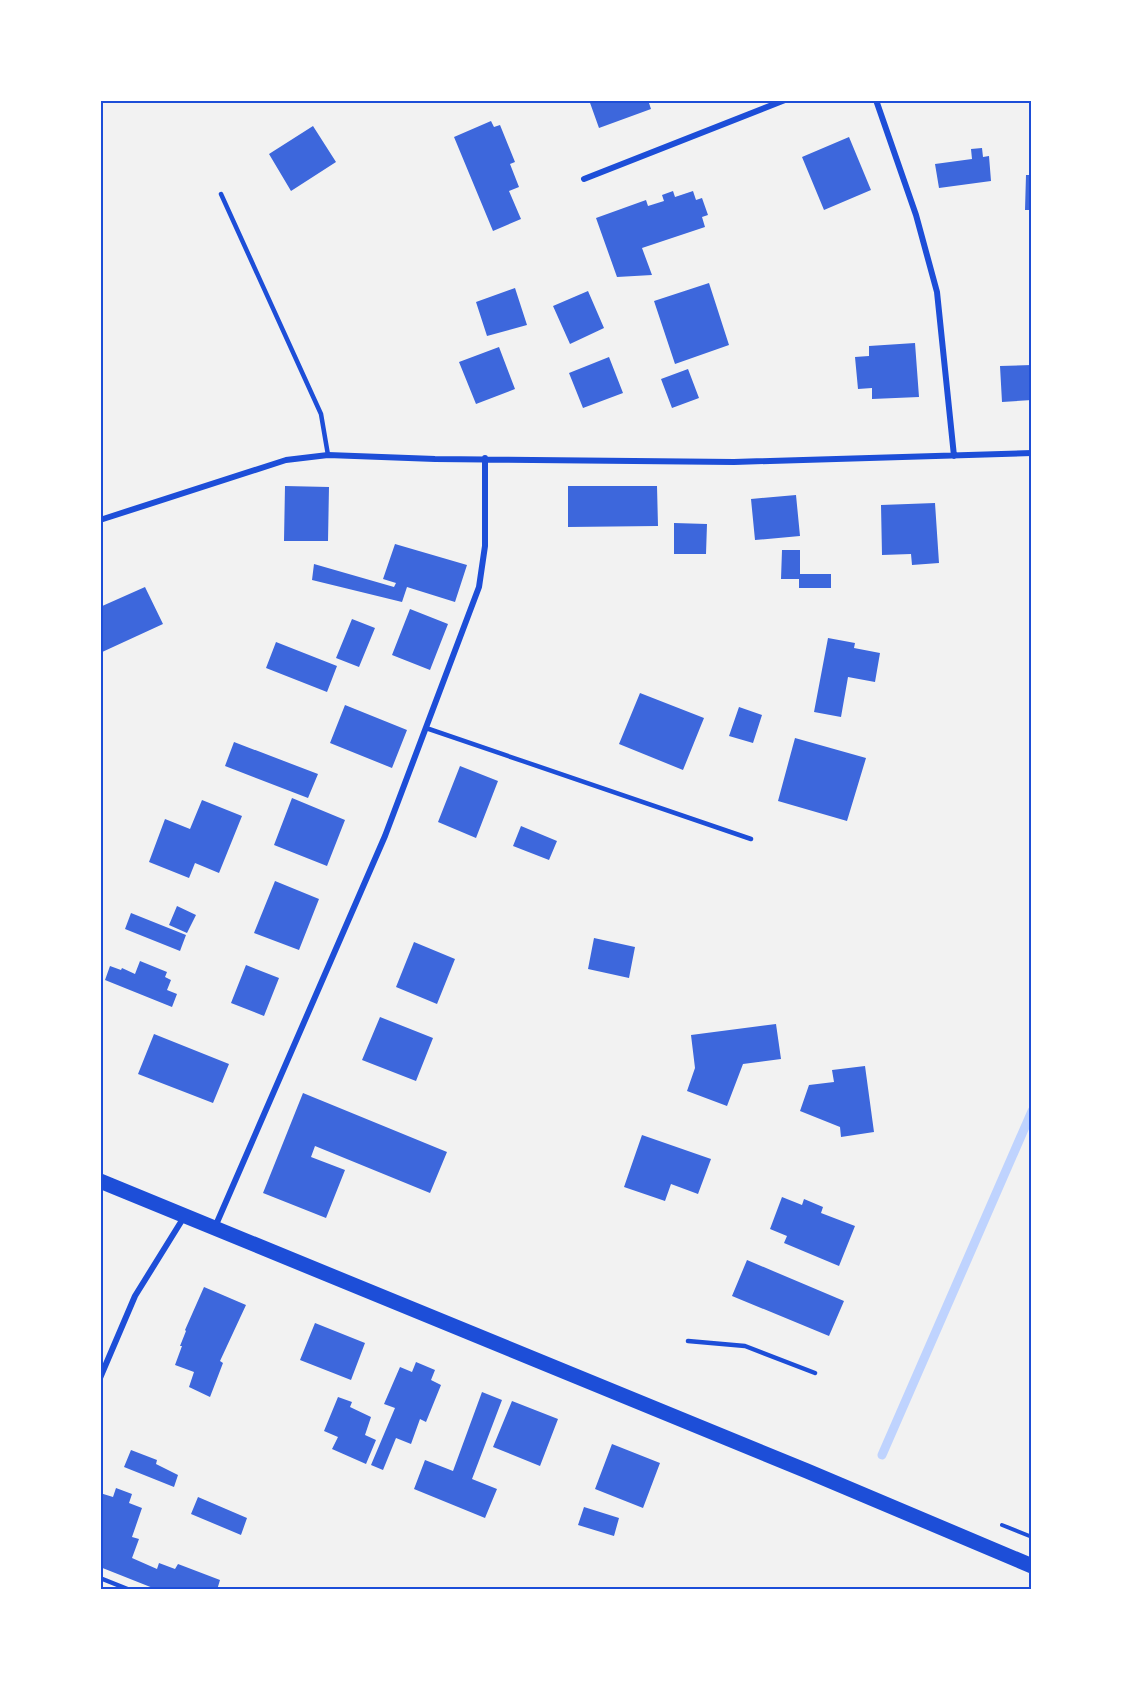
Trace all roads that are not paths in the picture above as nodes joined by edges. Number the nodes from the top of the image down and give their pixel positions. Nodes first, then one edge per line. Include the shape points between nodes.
1 (785, 100) edge
2 (876, 100) edge
3 (584, 180) dead end
4 (221, 194) dead end
5 (1032, 453) edge
6 (328, 455) junction
7 (954, 456) junction
8 (485, 458) junction
9 (100, 520) edge
10 (426, 728) junction
11 (751, 840) dead end
12 (100, 1181) edge
13 (184, 1216) junction
14 (214, 1228) junction
15 (688, 1341) dead end
16 (815, 1373) dead end
17 (100, 1378) edge
18 (1032, 1566) edge
19 (100, 1578) edge
20 (130, 1590) edge

1 - 3 street
2 - 7 street via 916,215 937,292
4 - 6 lane via 321,414
5 - 7 street
6 - 8 street
6 - 9 street via 286,459
7 - 8 street via 735,462
8 - 10 street via 484,546 478,587
10 - 11 lane
10 - 14 street via 385,836
12 - 13 main road
13 - 14 main road
13 - 17 street via 135,1296
14 - 18 main road
15 - 16 lane via 745,1346
19 - 20 lane

